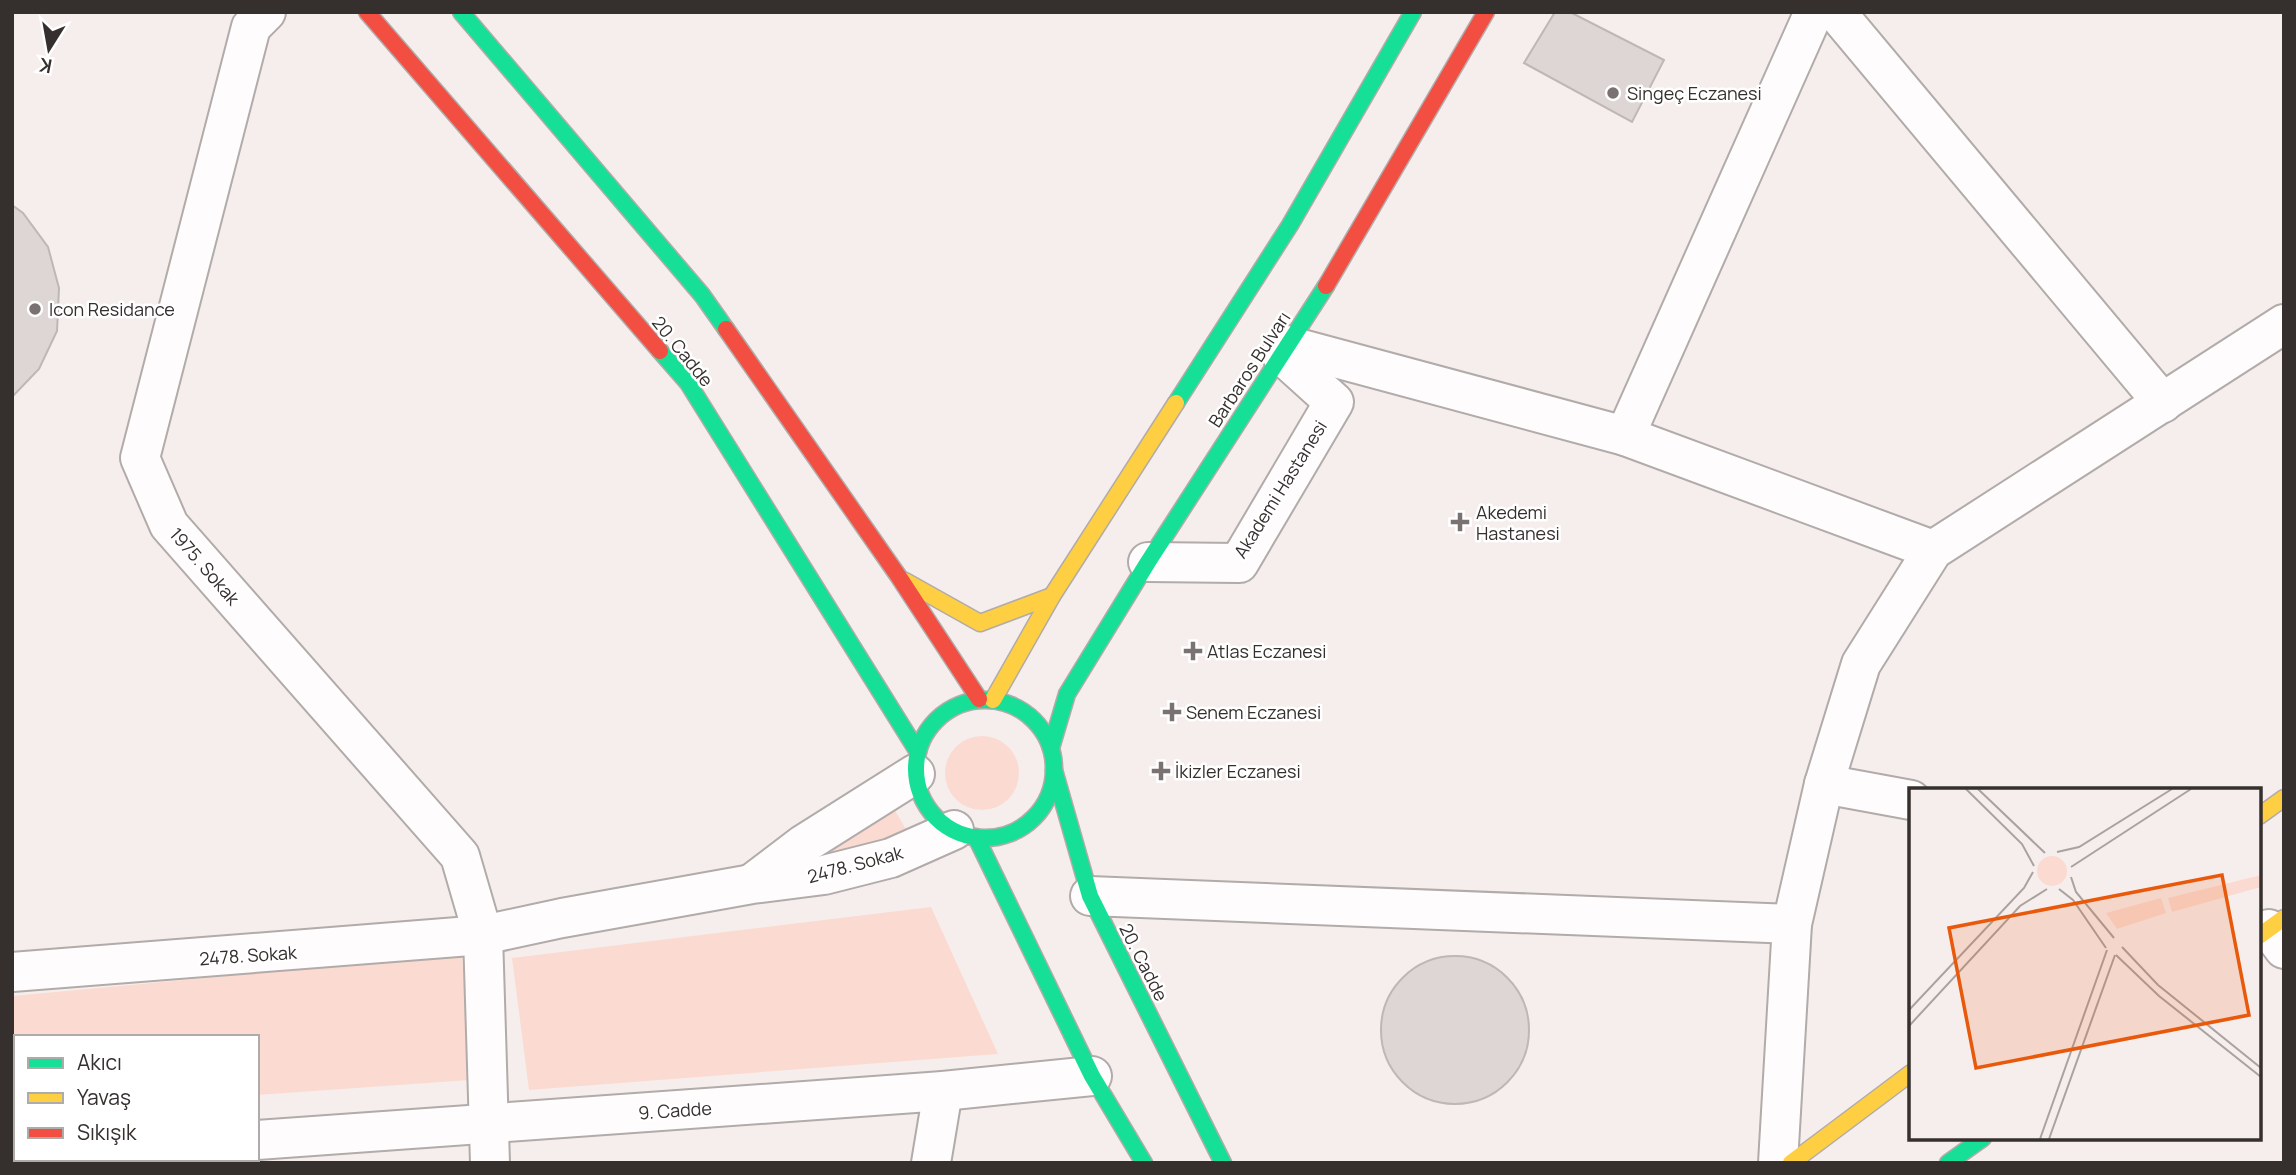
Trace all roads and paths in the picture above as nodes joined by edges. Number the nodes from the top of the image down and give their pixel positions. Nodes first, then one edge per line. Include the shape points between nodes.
1 (267, 12) edge
2 (367, 12) edge
3 (461, 12) edge
4 (1413, 12) edge
5 (1486, 12) edge
6 (1814, 12) edge
7 (1836, 12) edge
8 (2284, 324) edge
9 (1284, 350) junction
10 (2163, 403) junction
11 (1625, 436) junction
12 (1933, 550) junction
13 (1148, 562) junction
14 (899, 577) junction
15 (1052, 596) junction
16 (986, 699) junction
17 (1051, 748) junction
18 (916, 763) junction
19 (1054, 770) junction
20 (1824, 784) junction
21 (2284, 798) edge
22 (1909, 800) edge
23 (2261, 815) edge
24 (965, 834) junction
25 (752, 884) junction
26 (1090, 896) junction
27 (1792, 925) junction
28 (483, 935) junction
29 (12, 972) edge
30 (1909, 1074) edge
31 (1092, 1076) junction
32 (943, 1091) junction
33 (489, 1122) junction
34 (259, 1140) edge
35 (1980, 1140) edge
36 (490, 1163) edge
37 (931, 1163) edge
38 (1144, 1163) edge
39 (1223, 1163) edge
40 (1778, 1163) edge
41 (1791, 1163) edge
42 (1948, 1163) edge

1 - 28 street, 1975. Sokak via 251,27 140,458 169,525 460,856
2 - 18 street, 20. Cadde via 688,383
3 - 14 street via 702,295
4 - 15 street via 1290,225
5 - 9 street, Barbaros Bulvarı via 1336,270
6 - 11 street
7 - 10 street
8 - 10 street
9 - 11 street
9 - 13 street, Barbaros Bulvarı
9 - 13 street, Akademi Hastanesi via 1334,402 1239,563
10 - 12 street
11 - 12 street
12 - 20 street via 1861,664
13 - 17 street, Barbaros Bulvarı via 1067,694
14 - 15 street via 980,623
14 - 16 street
15 - 16 street
16 - 17 street via 1024,712
16 - 18 street via 949,708 926,732
17 - 19 street
18 - 24 street via 921,797 934,817
18 - 25 street, 2478. Sokak
19 - 24 street via 1050,793 1038,813 1020,828 999,836
19 - 26 street, 20. Cadde
20 - 22 street
20 - 27 street
21 - 23 street
24 - 25 street, 2478. Sokak via 838,872
24 - 31 street
25 - 28 street, 2478. Sokak
26 - 27 street
26 - 39 street, 20. Cadde
27 - 40 street
28 - 29 street, 2478. Sokak
28 - 33 street
30 - 41 street
31 - 32 street, 9. Cadde
31 - 38 street
32 - 33 street, 9. Cadde
32 - 37 street
33 - 34 street, 9. Cadde
33 - 36 street
35 - 42 street

